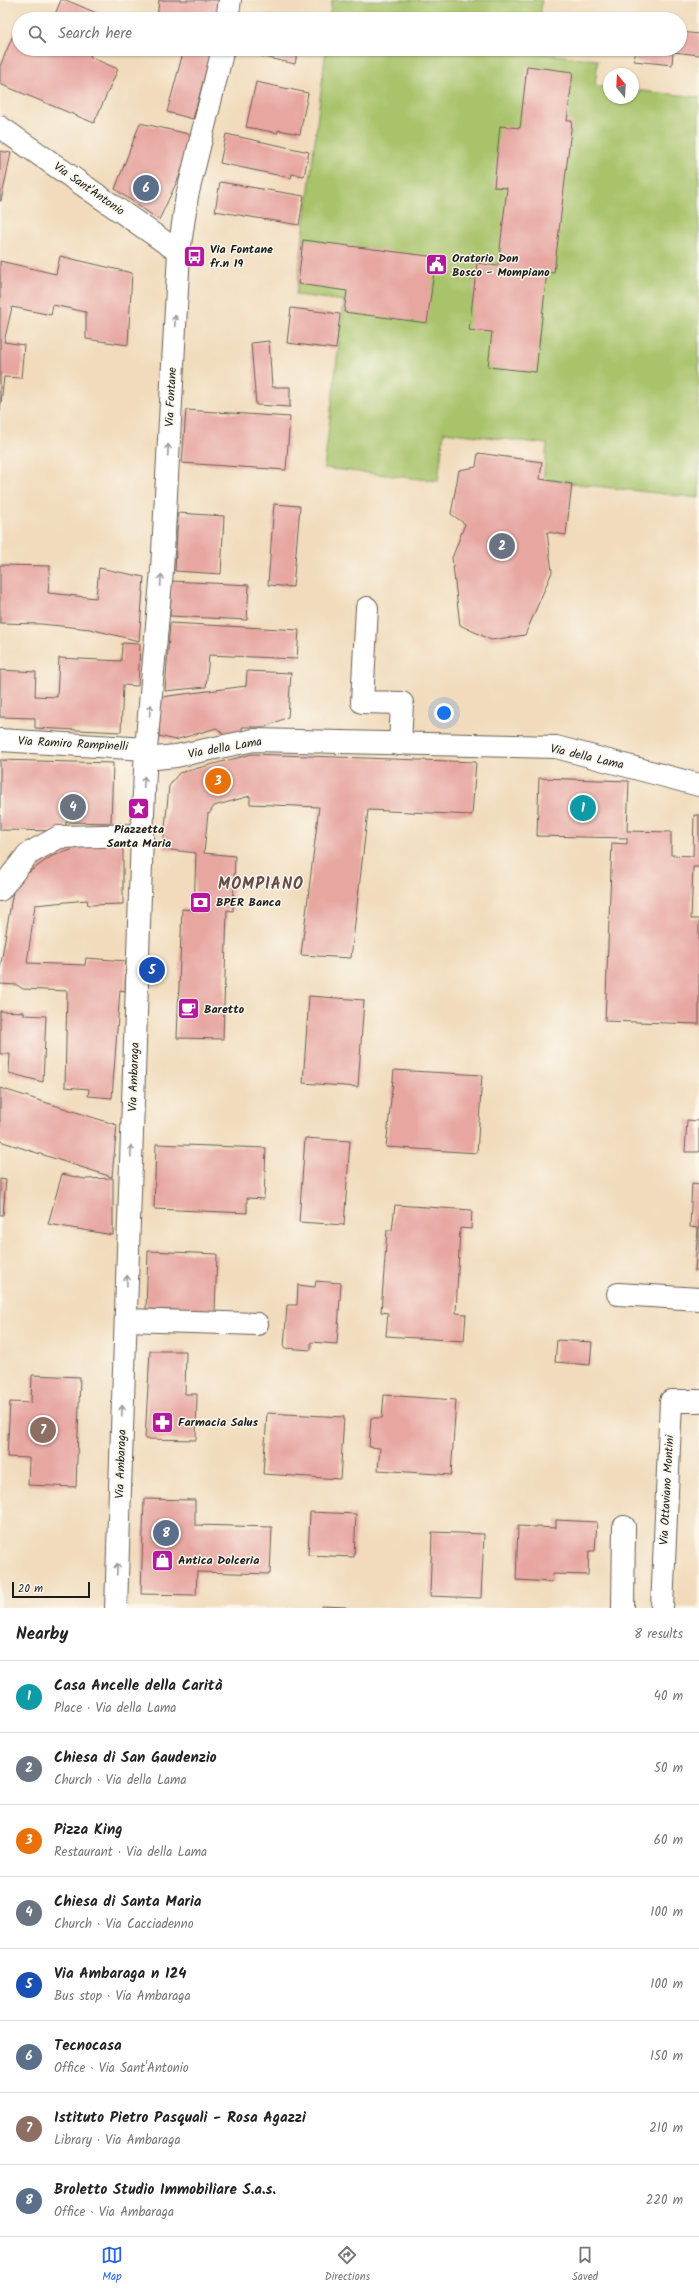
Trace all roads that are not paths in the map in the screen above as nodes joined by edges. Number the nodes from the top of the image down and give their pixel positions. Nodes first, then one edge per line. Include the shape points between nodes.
1 (230, 0) edge
2 (229, 12) edge
3 (221, 56) edge
4 (0, 127) edge
5 (179, 252) junction
6 (367, 608) dead end
7 (0, 740) edge
8 (400, 744) junction
9 (146, 754) junction
10 (699, 785) edge
11 (142, 835) junction
12 (0, 888) edge
13 (618, 1294) dead end
14 (699, 1299) edge
15 (126, 1320) junction
16 (257, 1324) dead end
17 (699, 1402) edge
18 (624, 1527) dead end
19 (116, 1608) edge
20 (623, 1608) edge
21 (662, 1608) edge

1 - 2 street
3 - 5 street, Via Fontane via 186,196
4 - 5 street, Via Sant'Antonio
9 -> 5 street, Via Fontane via 162,570
6 - 8 street via 362,702 402,704
7 - 9 street, Via Ramiro Rampinelli
8 - 9 street, Via della Lama via 254,740 176,756
8 - 10 street, Via della Lama via 556,747
11 -> 9 street
11 - 12 street via 59,837 28,854
15 -> 11 street, Via Ambaraga
13 - 14 street
15 - 16 street
19 -> 15 street, Via Ambaraga
17 - 21 street, Via Ottaviano Montini via 664,1400 659,1487
18 - 20 street

